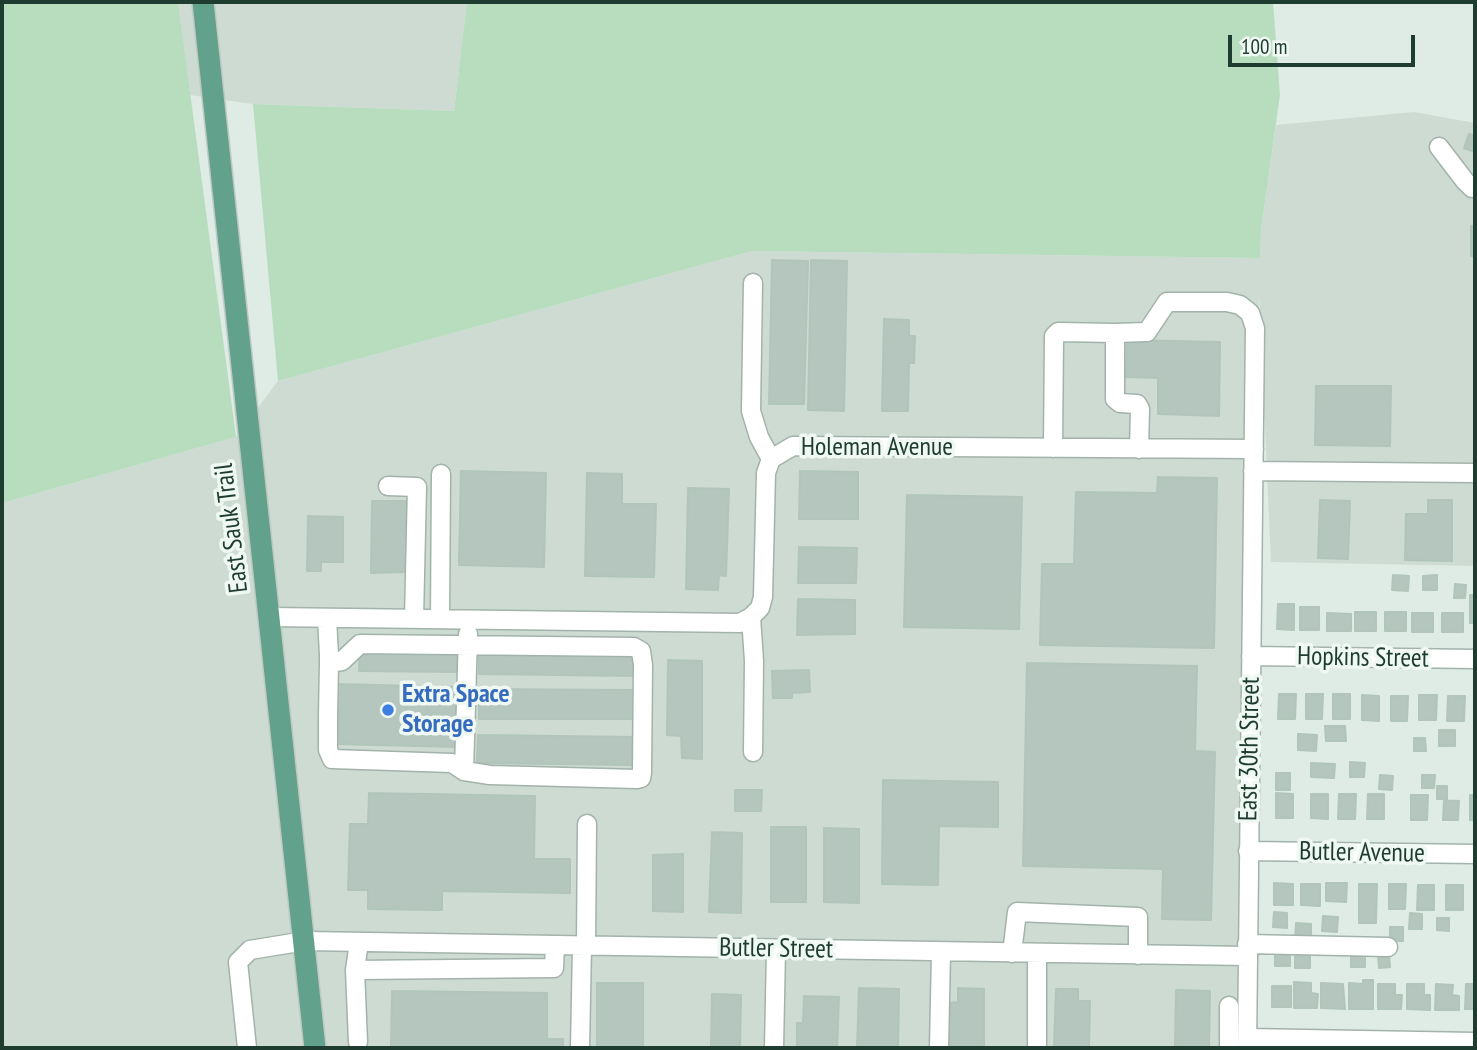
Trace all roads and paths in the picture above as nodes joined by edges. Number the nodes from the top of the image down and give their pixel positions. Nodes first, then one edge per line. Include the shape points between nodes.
1 (203, 2) edge
2 (1438, 147) dead end
3 (1475, 188) edge
4 (752, 284) dead end
5 (1115, 332) junction
6 (1053, 448) junction
7 (1139, 449) junction
8 (1254, 449) junction
9 (771, 459) junction
10 (1253, 471) junction
11 (1475, 473) edge
12 (441, 474) dead end
13 (388, 486) dead end
14 (270, 617) junction
15 (751, 617) junction
16 (327, 618) junction
17 (414, 619) junction
18 (440, 619) junction
19 (467, 620) junction
20 (587, 621) junction
21 (468, 646) junction
22 (586, 647) junction
23 (1251, 656) junction
24 (1475, 659) edge
25 (329, 663) junction
26 (752, 752) dead end
27 (464, 771) junction
28 (587, 824) dead end
29 (1248, 851) junction
30 (1475, 854) edge
31 (305, 941) junction
32 (359, 942) junction
33 (555, 945) junction
34 (1388, 947) dead end
35 (776, 949) junction
36 (1247, 950) junction
37 (583, 952) junction
38 (941, 952) junction
39 (1012, 953) junction
40 (1037, 953) junction
41 (1138, 955) junction
42 (554, 964) junction
43 (355, 970) junction
44 (1229, 1006) dead end
45 (358, 1042) dead end
46 (1475, 1042) edge
47 (1247, 1043) edge
48 (247, 1048) edge
49 (315, 1048) edge
50 (580, 1048) edge
51 (774, 1048) edge
52 (939, 1048) edge
53 (1037, 1048) edge
54 (1228, 1048) edge

1 - 14 main road, East Sauk Trail
2 - 3 street
4 - 9 street via 751,411
5 - 6 street via 1058,332 1054,336
5 - 7 street via 1115,399 1140,408
5 - 8 street, East 30th Street via 1147,332 1167,302 1240,304 1250,313 1255,328
6 - 7 street, Holeman Avenue
6 - 9 street, Holeman Avenue via 793,446
7 - 8 street, Holeman Avenue
8 - 10 street, East 30th Street
9 - 15 street, Holeman Avenue via 766,473 763,597
10 - 11 street
10 - 23 street, East 30th Street
12 - 18 street
13 - 17 street via 416,486
14 - 16 street
14 - 31 main road, East Sauk Trail
15 - 20 street via 740,623
15 - 26 street
16 - 17 street
16 - 25 street
17 - 18 street
18 - 19 street
19 - 20 street
19 - 21 street
20 - 22 street
21 - 22 street
21 - 25 street via 360,644 342,660
21 - 27 street
22 - 27 street via 635,647 641,652 640,778
23 - 24 street, Hopkins Street
23 - 29 street, East 30th Street
25 - 27 street via 328,750 332,759 452,762
28 - 37 street
29 - 30 street, Butler Avenue
29 - 36 street, East 30th Street
31 - 32 street, Butler Street
31 - 48 street, Butler Street via 250,950 238,962
31 - 49 main road, East Sauk Trail
32 - 33 street, Butler Street
32 - 43 street
33 - 37 street, Butler Street
33 - 42 street
34 - 36 street, Butler Street
35 - 37 street, Butler Street
35 - 38 street, Butler Street
35 - 51 street
36 - 41 street, Butler Street
36 - 47 street, East 30th Street
37 - 42 street
37 - 50 street
38 - 39 street, Butler Street
38 - 52 street
39 - 40 street, Butler Street
39 - 41 street via 1017,912 1138,917
40 - 41 street, Butler Street
40 - 53 street
42 - 43 street via 554,968
43 - 45 street
44 - 54 street
46 - 47 street

